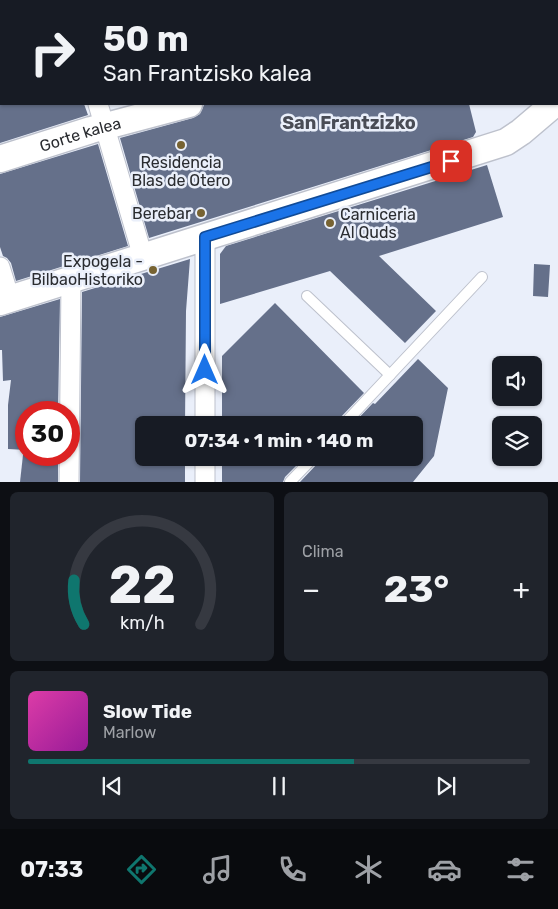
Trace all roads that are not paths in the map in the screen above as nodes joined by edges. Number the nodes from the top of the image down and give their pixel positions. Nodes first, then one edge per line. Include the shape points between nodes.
1 (182, 105) edge
2 (553, 105) edge
3 (101, 116) edge
4 (0, 159) edge
5 (205, 237) junction
6 (143, 257) junction
7 (0, 267) edge
8 (482, 277) dead end
9 (71, 279) junction
10 (307, 296) dead end
11 (5, 300) edge
12 (390, 375) junction
13 (205, 416) edge
14 (351, 416) edge
15 (205, 466) edge
16 (305, 466) edge
17 (69, 482) edge
18 (205, 482) edge
19 (290, 482) edge

1 - 3 street, Gorte kalea
2 - 5 street via 506,142
3 - 4 street, Gorte kalea via 44,144
3 - 6 street
5 - 6 street
5 - 13 street
6 - 9 street
7 - 11 street
8 - 12 lane
9 - 11 street
9 - 17 street
10 - 12 lane
12 - 14 lane
15 - 18 street
16 - 19 lane

